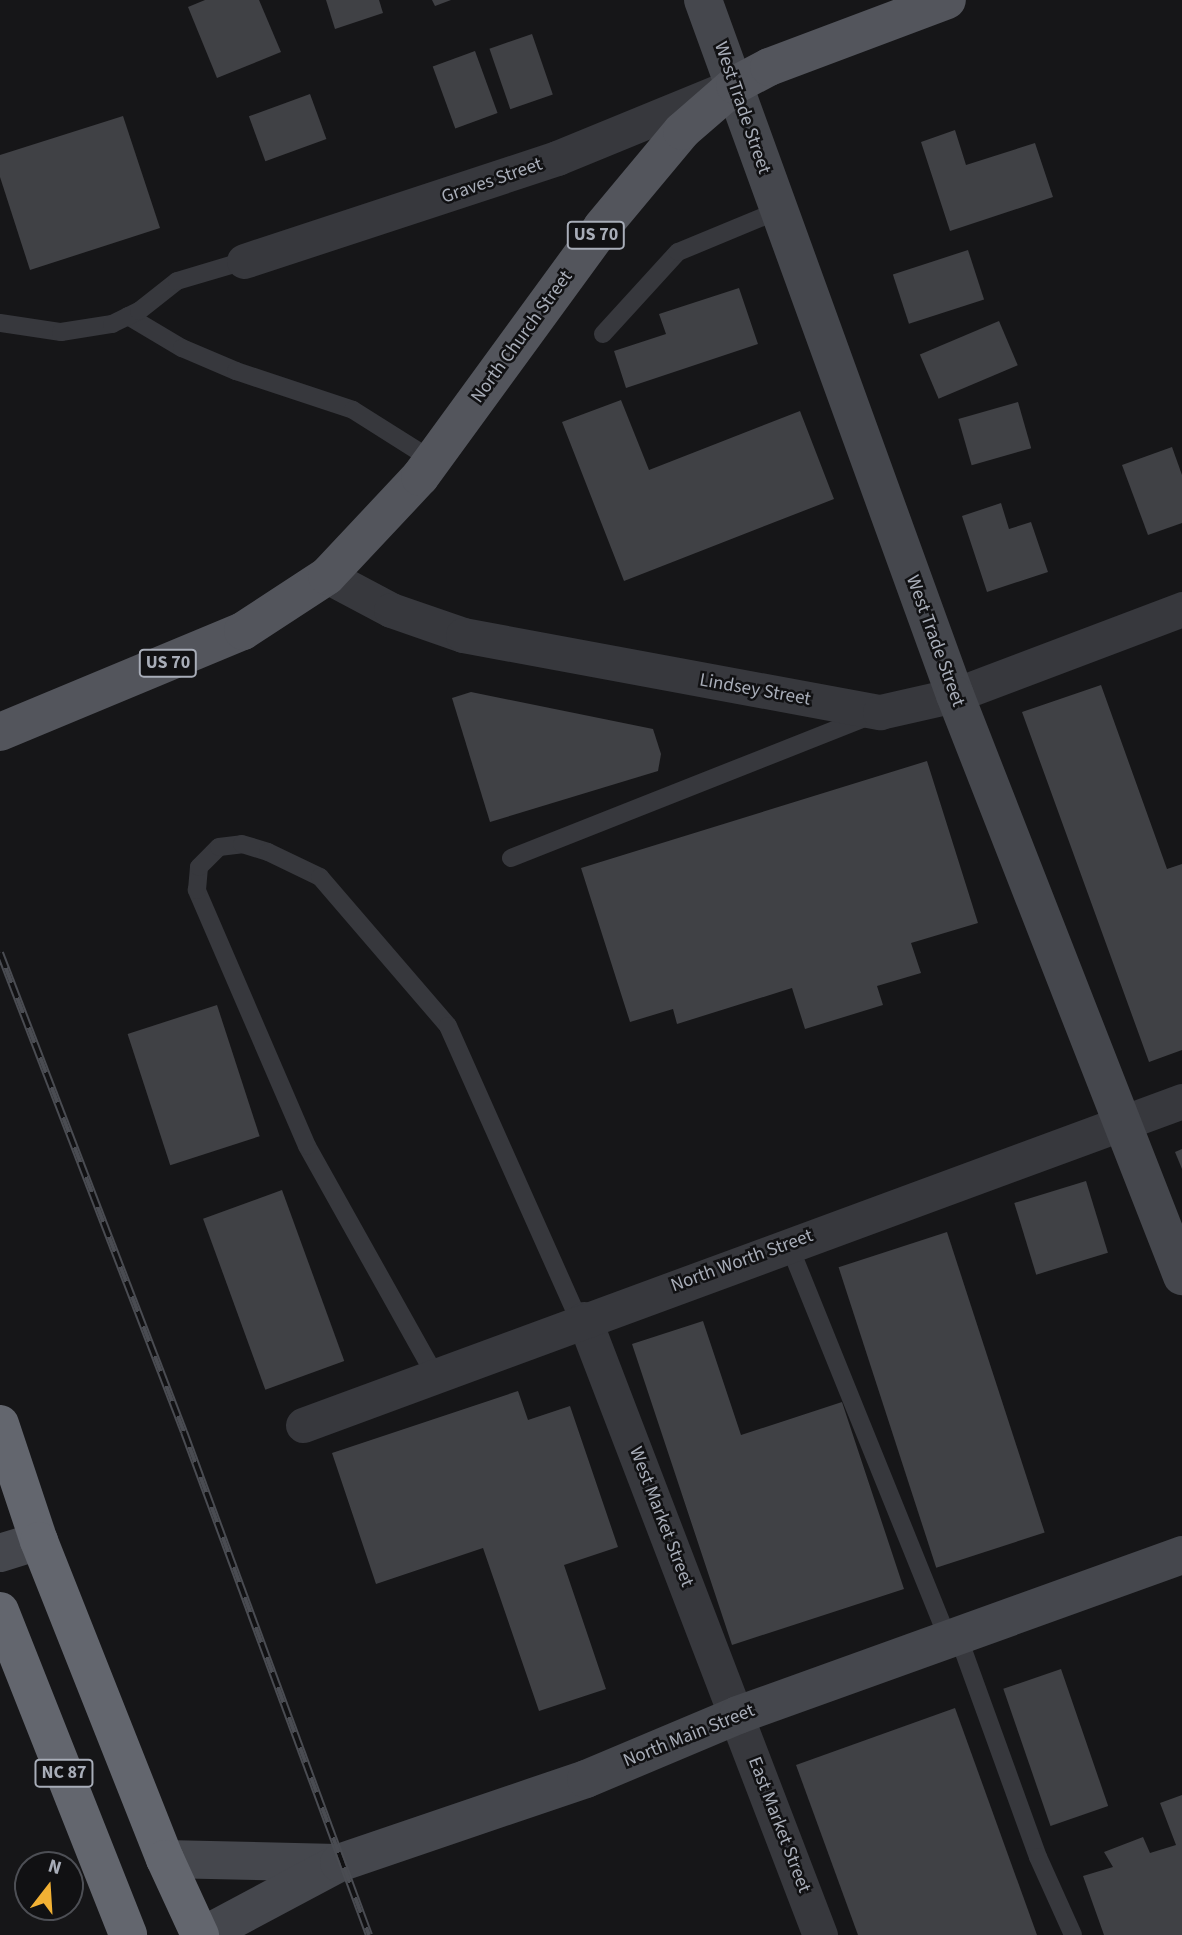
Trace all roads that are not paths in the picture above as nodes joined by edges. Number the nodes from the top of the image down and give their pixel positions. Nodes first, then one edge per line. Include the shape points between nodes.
1 (703, 0) edge
2 (947, 0) edge
3 (735, 85) junction
4 (777, 211) junction
5 (244, 261) joint
6 (128, 316) junction
7 (0, 323) edge
8 (603, 334) dead end
9 (432, 460) junction
10 (327, 576) junction
11 (1182, 609) edge
12 (954, 695) junction
13 (880, 712) junction
14 (0, 732) edge
15 (511, 858) dead end
16 (1182, 1101) edge
17 (1123, 1123) junction
18 (789, 1245) junction
19 (1182, 1276) edge
20 (582, 1320) junction
21 (435, 1376) junction
22 (0, 1424) edge
23 (303, 1426) dead end
24 (39, 1541) junction
25 (0, 1553) edge
26 (1182, 1555) edge
27 (0, 1611) edge
28 (953, 1637) junction
29 (738, 1715) junction
30 (164, 1859) junction
31 (339, 1863) junction
32 (128, 1935) edge
33 (202, 1935) edge
34 (820, 1935) edge
35 (1073, 1935) edge

1 - 3 street, West Trade Street
2 - 3 main road, North Church Street / US 70 via 769,66
3 - 4 street, West Trade Street
3 - 5 street, Graves Street via 557,158
3 - 9 main road, North Church Street / US 70 via 682,131 602,227
4 - 8 lane via 678,252
4 - 12 street, West Trade Street
5 - 6 lane via 177,281
6 - 7 lane via 61,332
6 - 9 lane via 214,362 354,410
9 - 10 main road, North Church Street / US 70
10 - 13 street, Lindsey Street via 391,610 463,635
10 - 14 main road, US 70 via 243,631
11 - 12 street, Lindsey Street
12 - 13 street, Lindsey Street
12 - 17 street, West Trade Street
13 - 15 lane
16 - 17 street, North Worth Street
17 - 18 street, North Worth Street
17 - 19 street, West Trade Street
18 - 20 street, North Worth Street
18 - 28 lane
20 - 21 street, North Worth Street
20 - 21 lane via 448,1026 320,877 242,844 219,847 199,867 197,890 307,1146
20 - 29 street, West Market Street
21 - 23 street, North Worth Street
22 - 24 highway, NC 87
24 - 25 street
24 - 30 highway, NC 87
26 - 28 street, North Main Street
27 - 32 highway, NC 87
28 - 29 street, North Main Street
28 - 35 lane
29 - 31 street, North Main Street via 586,1779
29 - 34 street, East Market Street
30 - 31 street
30 - 33 highway, NC 87
31 - 33 street, North Main Street

